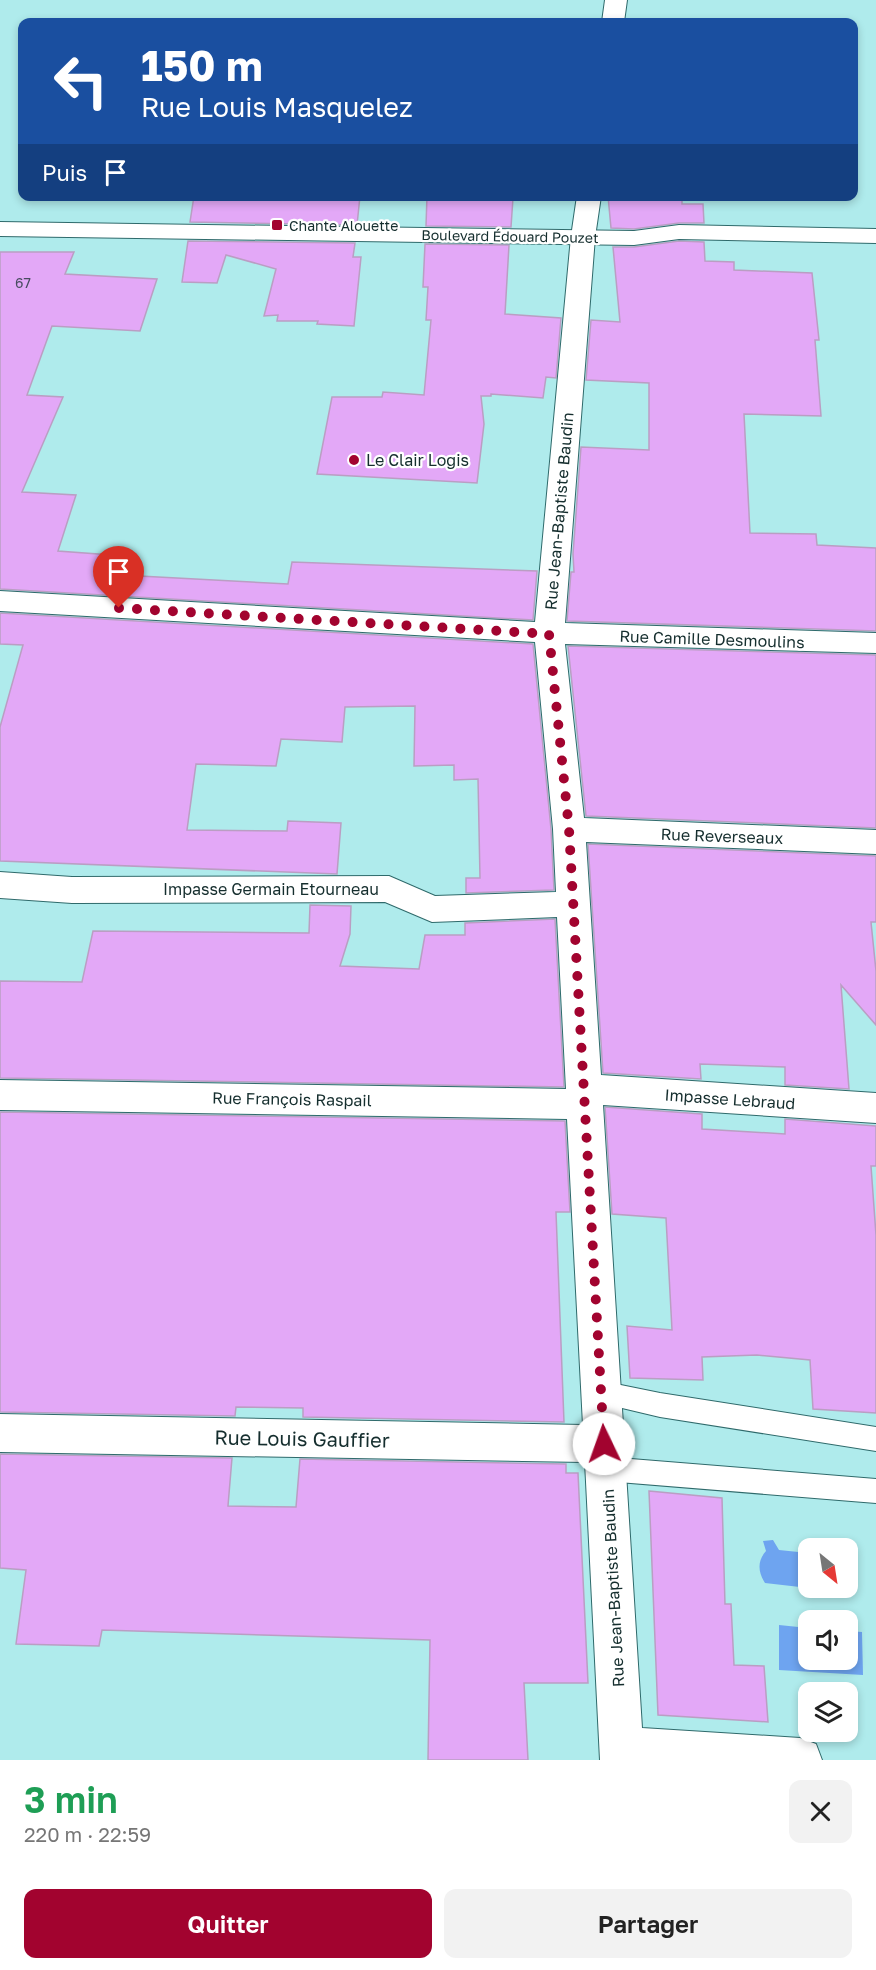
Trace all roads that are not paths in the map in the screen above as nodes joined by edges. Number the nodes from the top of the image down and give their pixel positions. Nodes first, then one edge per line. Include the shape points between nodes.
1 (616, 0) edge
2 (614, 18) edge
3 (588, 201) edge
4 (0, 229) edge
5 (876, 236) edge
6 (583, 237) junction
7 (0, 601) edge
8 (549, 634) junction
9 (876, 643) edge
10 (569, 829) junction
11 (876, 842) edge
12 (0, 885) edge
13 (573, 904) junction
14 (0, 1095) edge
15 (584, 1096) junction
16 (876, 1108) edge
17 (601, 1392) junction
18 (0, 1433) edge
19 (876, 1439) edge
20 (605, 1456) junction
21 (876, 1491) edge
22 (622, 1755) edge
23 (800, 1760) edge

1 - 2 street
3 - 6 street, Rue Jean-Baptiste Baudin
4 - 6 street, Boulevard Édouard Pouzet
5 - 6 street, Boulevard Édouard Pouzet via 680,232 634,238
6 - 8 street, Rue Jean-Baptiste Baudin
7 - 8 street, Rue Camille Desmoulins
8 - 9 street, Rue Camille Desmoulins
8 - 10 street, Rue Jean-Baptiste Baudin
10 - 11 street, Rue Reverseaux
10 - 13 street, Rue Jean-Baptiste Baudin
12 - 13 street, Impasse Germain Etourneau via 72,890 389,889 432,909
13 - 15 street, Rue Jean-Baptiste Baudin
14 - 15 street, Rue François Raspail
15 - 16 street, Impasse Lebraud
15 - 17 street, Rue Jean-Baptiste Baudin
17 - 19 lane
17 - 20 street, Rue Jean-Baptiste Baudin
18 - 20 street, Rue Louis Gauffier
20 - 21 lane
20 - 22 street, Rue Jean-Baptiste Baudin
22 - 23 street

